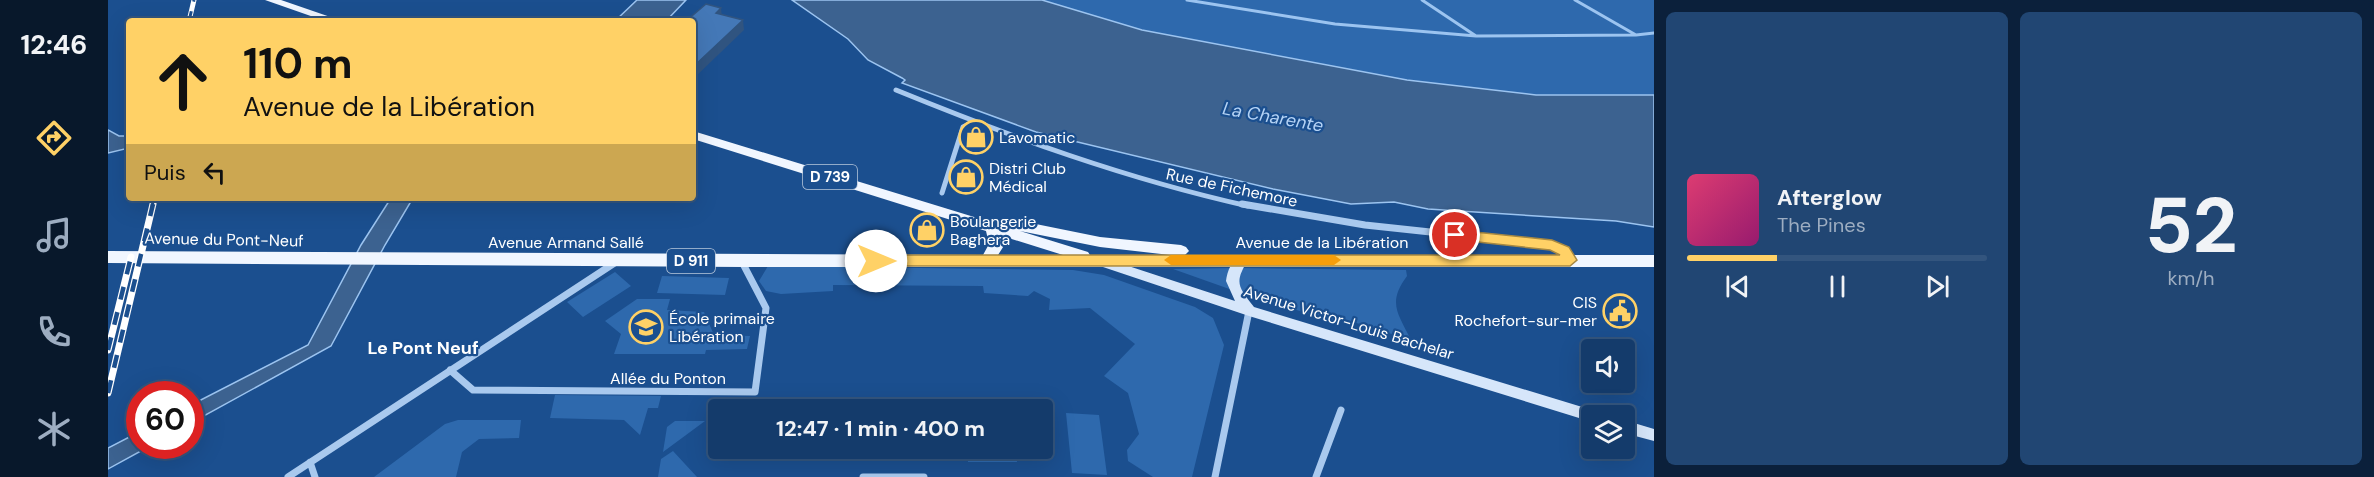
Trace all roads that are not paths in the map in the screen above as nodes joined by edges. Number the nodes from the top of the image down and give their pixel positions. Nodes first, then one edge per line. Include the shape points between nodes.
1 (270, 0) edge
2 (327, 18) edge
3 (896, 90) dead end
4 (973, 122) junction
5 (696, 136) edge
6 (942, 193) dead end
7 (966, 219) junction
8 (992, 227) junction
9 (108, 257) edge
10 (394, 259) joint
11 (1097, 260) junction
12 (1242, 260) junction
13 (1283, 260) junction
14 (1570, 260) junction
15 (618, 261) junction
16 (742, 261) junction
17 (987, 261) junction
18 (1654, 261) edge
19 (1249, 311) junction
20 (450, 370) junction
21 (1341, 410) dead end
22 (1581, 413) edge
23 (1635, 429) edge
24 (1654, 435) edge
25 (310, 462) junction
26 (288, 477) edge
27 (315, 477) edge
28 (863, 477) edge
29 (924, 477) edge
30 (1215, 477) edge
31 (1316, 477) edge

1 - 2 main road
3 - 4 street, Rue de Fichemore
4 - 6 street via 963,127
4 - 14 street, Rue de Fichemore via 1156,185 1338,222 1552,245 1564,251
5 - 7 main road, D 739
7 - 8 main road, D 739
7 - 13 main road, D 739 via 1000,221 1155,249
8 - 11 main road, D 739
8 - 17 main road via 997,244
9 - 10 main road, Avenue du Pont-Neuf / D 911
10 - 15 main road, Avenue Armand Sallé / D 911
11 - 12 main road, Avenue de la Libération / D 739
11 - 17 main road, Avenue Armand Sallé / D 739
11 - 19 main road, Avenue Victor-Louis Bachelar
12 - 13 main road, Avenue de la Libération / D 739
12 - 19 main road via 1231,275 1231,282
13 - 14 main road, Avenue de la Libération / D 739
14 - 18 main road, Avenue de la Libération / D 739
15 - 16 main road, Avenue Armand Sallé / D 911
15 - 20 street
16 - 17 main road, Avenue Armand Sallé / D 911
16 - 20 street, Allée du Ponton via 766,308 755,392 472,390
19 - 22 main road, Avenue Victor-Louis Bachelar
19 - 30 street
20 - 25 street
21 - 31 street
23 - 24 main road
25 - 26 street
25 - 27 street
28 - 29 street

